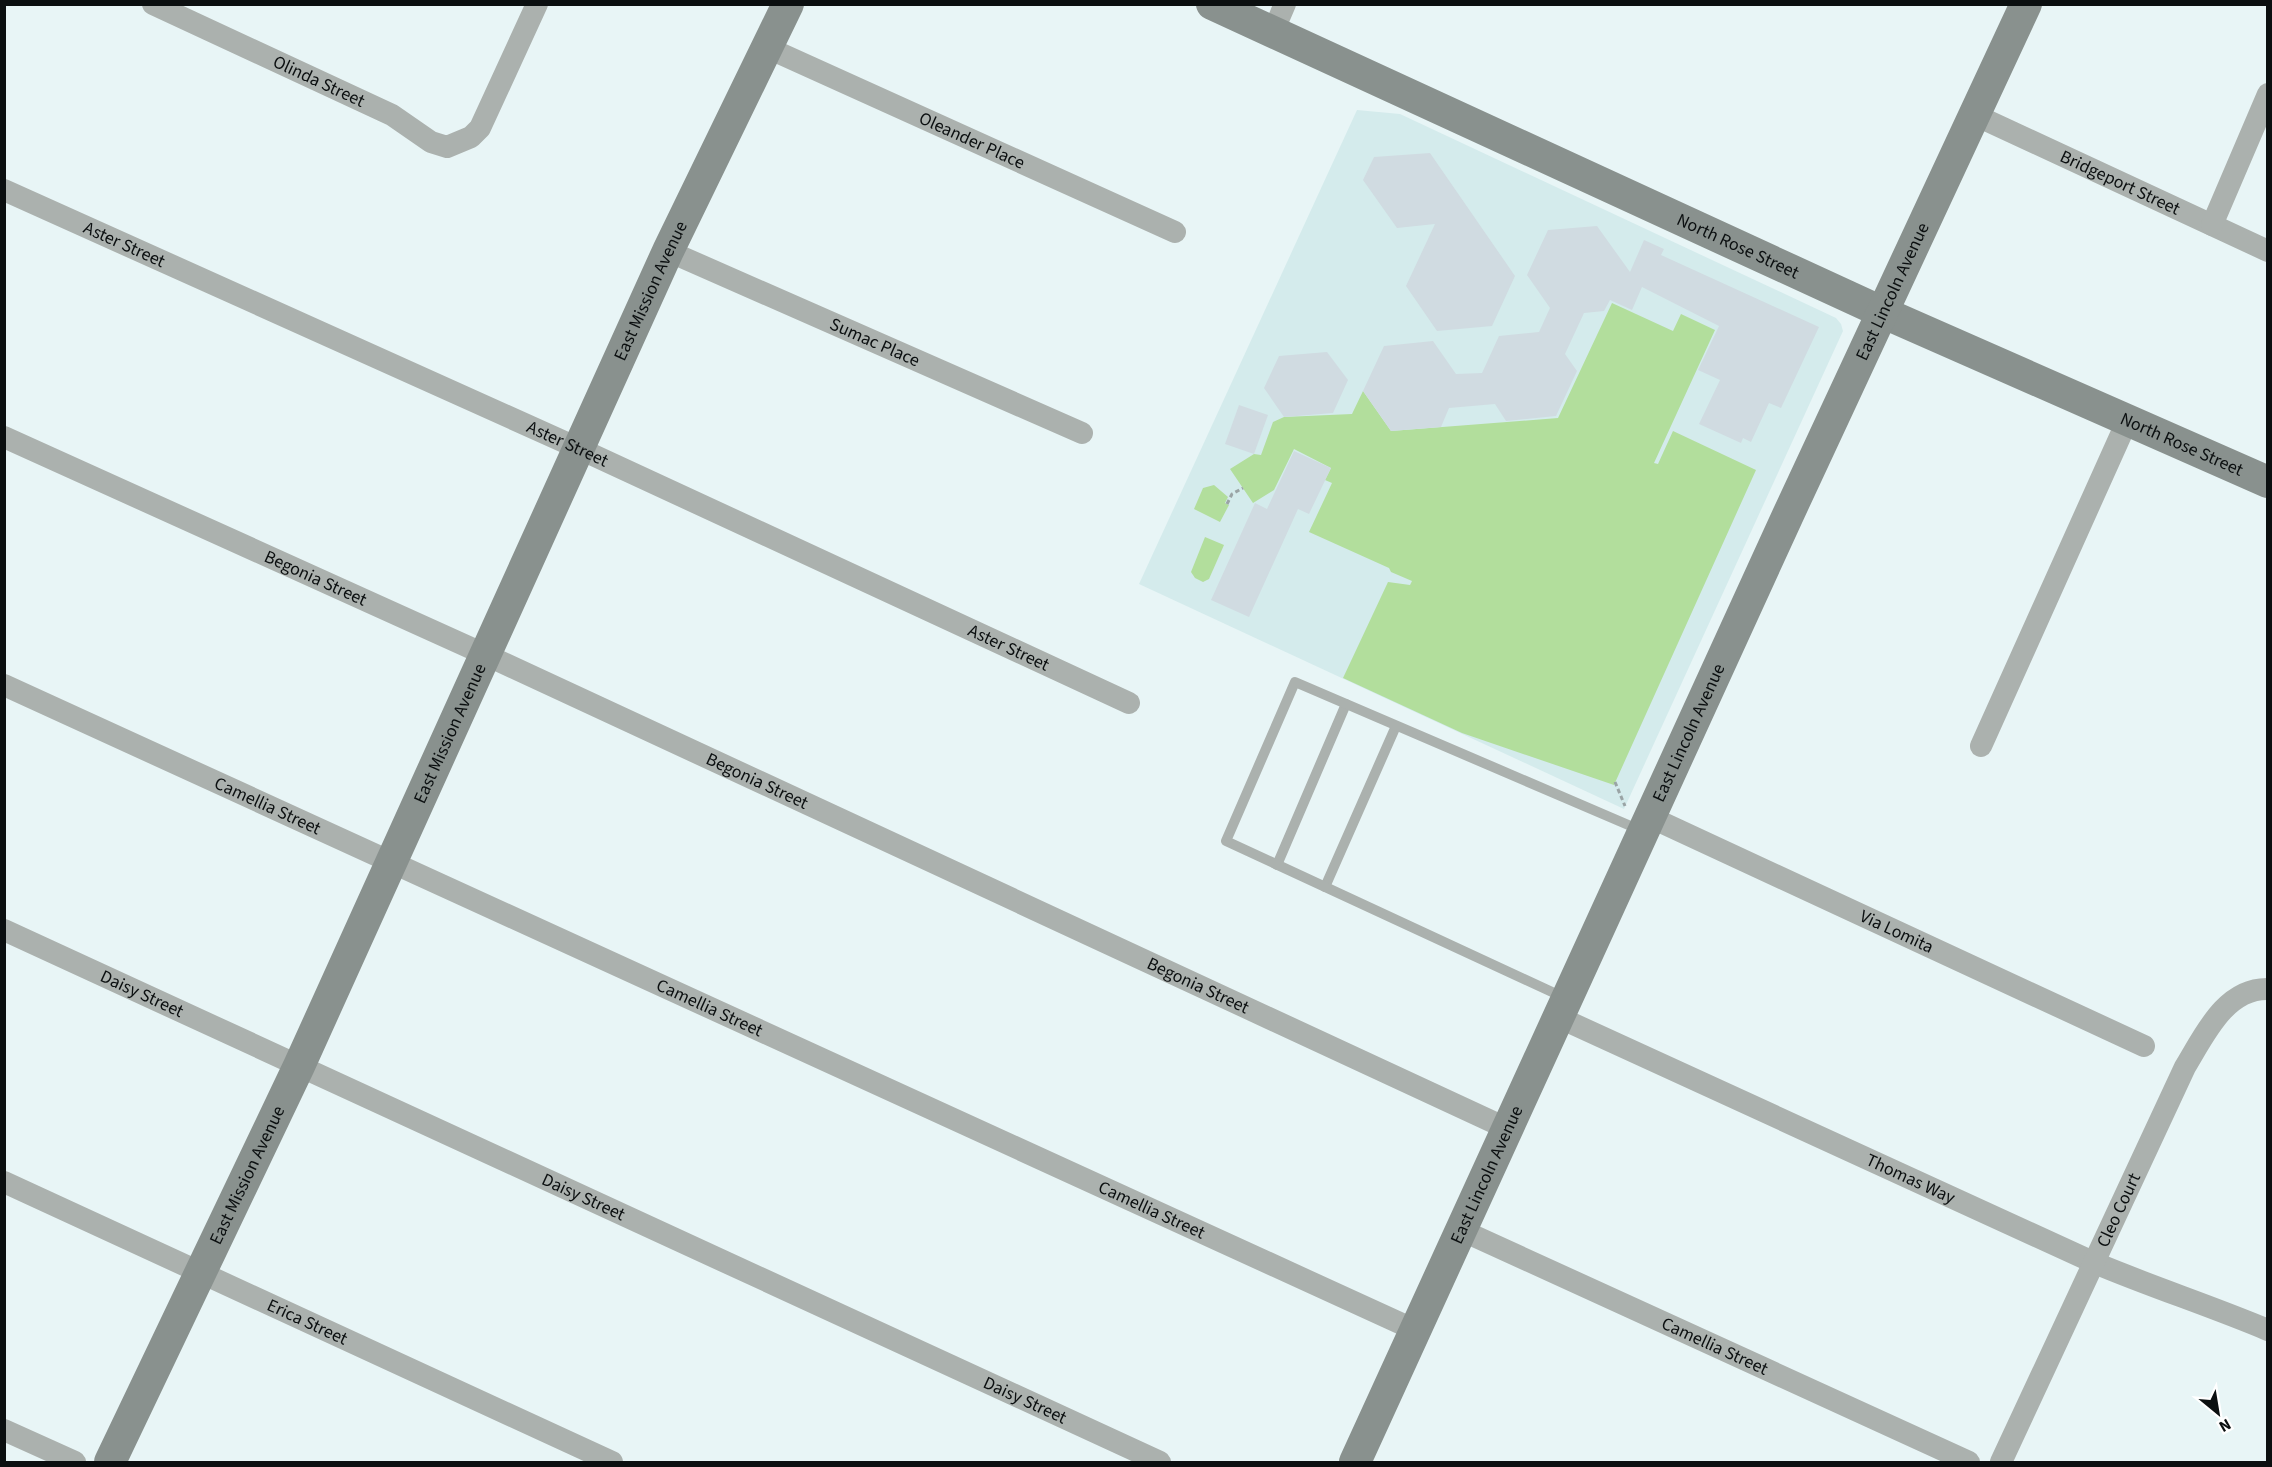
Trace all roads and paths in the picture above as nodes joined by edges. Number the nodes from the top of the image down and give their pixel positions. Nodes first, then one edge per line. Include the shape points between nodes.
1 (153, 4) edge
2 (537, 4) edge
3 (788, 4) edge
4 (1212, 4) edge
5 (2026, 4) edge
6 (1279, 18) edge
7 (768, 48) junction
8 (2268, 94) edge
9 (1975, 115) junction
10 (4, 190) edge
11 (2212, 225) junction
12 (1175, 232) dead end
13 (668, 251) junction
14 (2268, 251) edge
15 (1884, 313) junction
16 (2128, 419) junction
17 (1082, 433) dead end
18 (4, 437) edge
19 (580, 449) junction
20 (2268, 482) edge
21 (1243, 488) dead end
22 (1227, 504) dead end
23 (484, 654) junction
24 (4, 685) edge
25 (1129, 703) dead end
26 (1346, 704) junction
27 (1396, 726) junction
28 (1981, 746) dead end
29 (1615, 782) dead end
30 (1639, 818) junction
31 (391, 860) junction
32 (1277, 865) junction
33 (1325, 887) junction
34 (4, 930) edge
35 (2268, 989) edge
36 (1562, 1008) junction
37 (2144, 1046) dead end
38 (299, 1066) junction
39 (1508, 1129) junction
40 (4, 1182) edge
41 (1461, 1230) junction
42 (2095, 1263) junction
43 (199, 1271) junction
44 (1415, 1330) junction
45 (2268, 1330) edge
46 (4, 1430) edge
47 (1360, 1461) edge
48 (75, 1462) edge
49 (110, 1462) edge
50 (612, 1462) edge
51 (1160, 1462) edge
52 (1969, 1462) edge
53 (2001, 1462) edge

1 - 2 street, Olinda Street via 392,115 431,142 447,147 471,137 480,128
3 - 7 main road, East Mission Avenue
4 - 6 main road, North Rose Street
5 - 9 main road, East Lincoln Avenue
6 - 15 main road, North Rose Street
7 - 12 street, Oleander Place
7 - 13 main road, East Mission Avenue
8 - 11 street
9 - 11 street, Bridgeport Street
9 - 15 main road, East Lincoln Avenue
10 - 19 street, Aster Street
11 - 14 street, Bridgeport Street
13 - 17 street, Sumac Place
13 - 19 main road, East Mission Avenue
15 - 16 main road, North Rose Street
15 - 30 main road, East Lincoln Avenue
16 - 20 main road, North Rose Street
16 - 28 street
18 - 23 street, Begonia Street
19 - 23 main road, East Mission Avenue
19 - 25 street, Aster Street
21 - 22 path via 1232,494
23 - 31 main road, East Mission Avenue
23 - 39 street, Begonia Street
24 - 31 street, Camellia Street
26 - 27 lane
26 - 32 lane
26 - 32 lane via 1295,682 1226,841
27 - 30 lane
27 - 33 lane
29 - 30 path
30 - 36 main road, East Lincoln Avenue
30 - 37 street, Via Lomita
31 - 38 main road, East Mission Avenue
31 - 44 street, Camellia Street
32 - 33 lane
33 - 36 lane
34 - 38 street, Daisy Street
35 - 42 street, Cleo Court via 2243,994 2223,1008 2203,1038 2185,1067
36 - 39 main road, East Lincoln Avenue
36 - 42 street, Thomas Way
38 - 43 main road, East Mission Avenue
38 - 51 street, Daisy Street
39 - 41 main road, East Lincoln Avenue
40 - 43 street, Erica Street
41 - 44 main road, East Lincoln Avenue
41 - 52 street, Camellia Street
42 - 45 street, Thomas Way
42 - 53 street, Cleo Court
43 - 49 main road, East Mission Avenue
43 - 50 street, Erica Street
44 - 47 main road, East Lincoln Avenue
46 - 48 street

